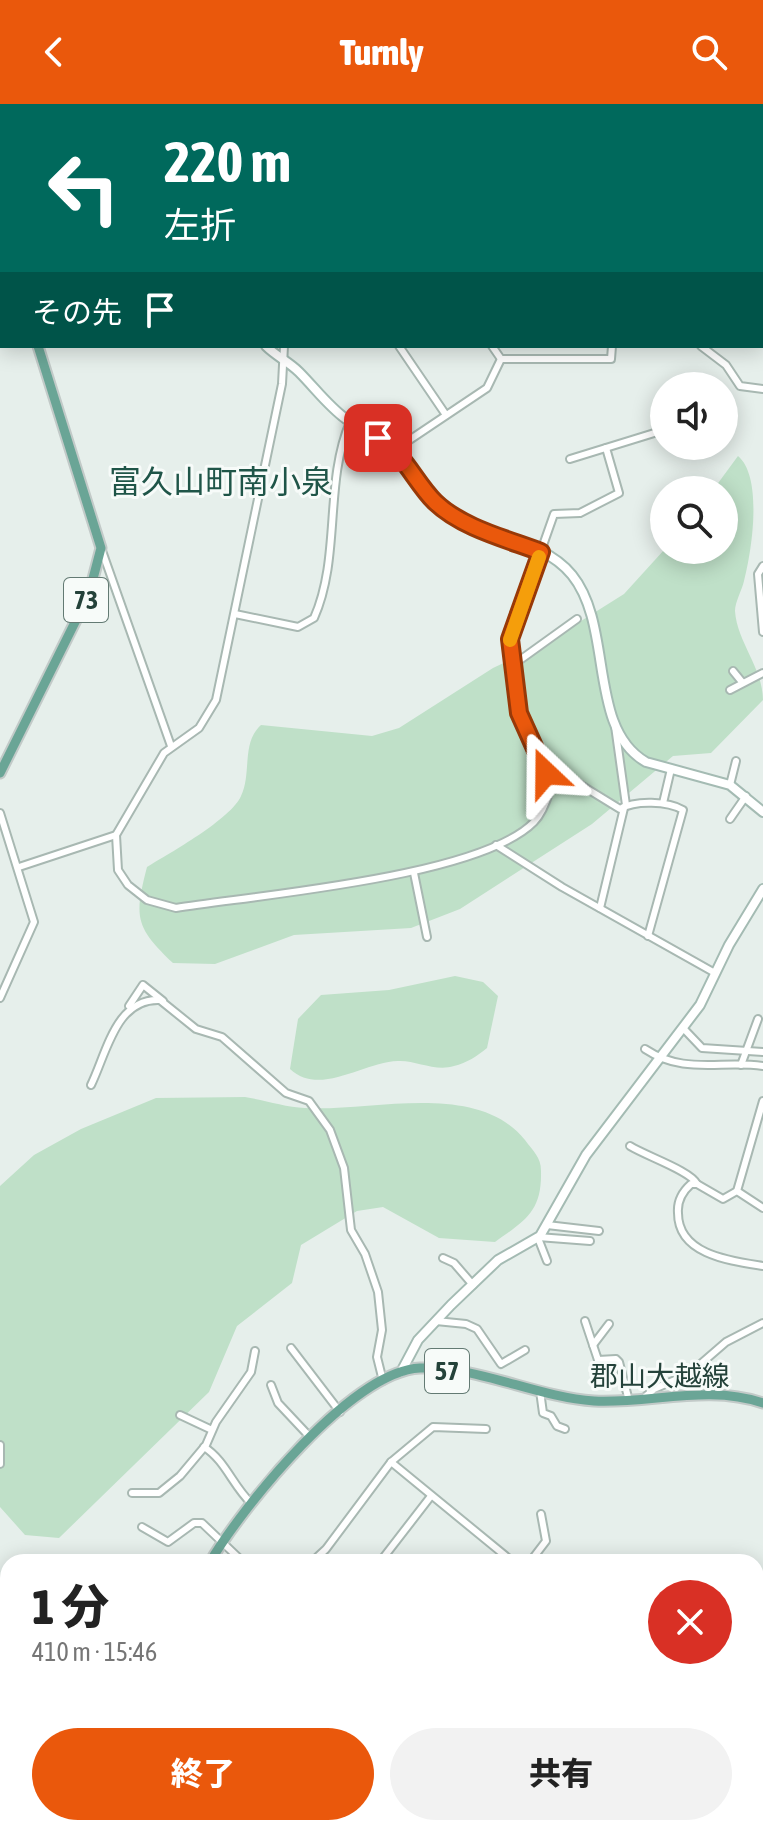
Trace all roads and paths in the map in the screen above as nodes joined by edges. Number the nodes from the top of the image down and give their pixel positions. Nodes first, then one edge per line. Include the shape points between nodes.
1 (39, 348) edge
2 (268, 348) edge
3 (284, 348) edge
4 (400, 348) edge
5 (493, 348) edge
6 (612, 348) edge
7 (702, 348) edge
8 (281, 359) junction
9 (501, 359) junction
10 (763, 389) edge
11 (446, 415) junction
12 (350, 422) junction
13 (650, 434) edge
14 (606, 448) junction
15 (396, 449) junction
16 (570, 459) dead end
17 (101, 548) junction
18 (541, 552) junction
19 (763, 566) edge
20 (761, 592) edge
21 (235, 614) junction
22 (577, 619) dead end
23 (763, 632) edge
24 (513, 665) junction
25 (733, 671) dead end
26 (763, 673) edge
27 (742, 682) junction
28 (730, 690) dead end
29 (615, 724) junction
30 (171, 746) junction
31 (736, 761) dead end
32 (671, 769) junction
33 (0, 773) edge
34 (730, 785) junction
35 (550, 790) junction
36 (746, 796) junction
37 (663, 803) junction
38 (625, 807) junction
39 (763, 812) edge
40 (0, 813) edge
41 (730, 819) dead end
42 (116, 835) junction
43 (496, 845) junction
44 (19, 867) junction
45 (414, 873) junction
46 (763, 889) edge
47 (600, 908) junction
48 (648, 936) junction
49 (427, 937) dead end
50 (715, 973) junction
51 (0, 998) edge
52 (163, 1001) junction
53 (127, 1010) junction
54 (758, 1019) dead end
55 (683, 1028) junction
56 (645, 1049) dead end
57 (744, 1051) junction
58 (763, 1052) edge
59 (660, 1059) junction
60 (741, 1065) junction
61 (763, 1066) edge
62 (91, 1085) dead end
63 (763, 1101) edge
64 (630, 1146) dead end
65 (697, 1184) junction
66 (737, 1191) junction
67 (763, 1208) edge
68 (547, 1225) junction
69 (599, 1231) dead end
70 (538, 1237) junction
71 (590, 1241) dead end
72 (443, 1258) dead end
73 (547, 1261) dead end
74 (763, 1266) edge
75 (473, 1285) junction
76 (436, 1321) junction
77 (585, 1321) dead end
78 (763, 1323) edge
79 (609, 1324) dead end
80 (593, 1345) junction
81 (291, 1348) dead end
82 (525, 1350) dead end
83 (255, 1351) dead end
84 (401, 1372) junction
85 (383, 1381) junction
86 (271, 1385) dead end
87 (540, 1391) junction
88 (644, 1398) junction
89 (629, 1401) junction
90 (763, 1403) edge
91 (340, 1412) junction
92 (180, 1415) dead end
93 (486, 1429) dead end
94 (565, 1429) dead end
95 (212, 1430) junction
96 (309, 1436) junction
97 (0, 1445) edge
98 (204, 1447) junction
99 (391, 1462) junction
100 (0, 1464) edge
101 (132, 1493) dead end
102 (431, 1496) junction
103 (251, 1503) junction
104 (541, 1514) dead end
105 (142, 1527) dead end
106 (221, 1544) junction
107 (215, 1554) edge
108 (233, 1554) edge
109 (321, 1554) edge
110 (386, 1554) edge
111 (503, 1554) edge
112 (536, 1554) edge

1 - 17 main road, 73
2 - 8 street
3 - 8 street
4 - 11 street
5 - 9 street
6 - 9 street via 611,359
7 - 10 street via 726,365 740,386
8 - 12 street
8 - 21 street via 282,384
9 - 11 street via 487,388
11 - 15 street
12 - 15 street
12 - 21 street via 314,618 298,627
13 - 14 street
14 - 16 street
14 - 18 street via 619,493 580,513 556,512
15 - 18 street via 447,512
17 - 30 street
17 - 33 main road, 73 via 89,594
18 - 24 street via 511,632
18 - 29 street via 570,572 594,620
19 - 20 street via 758,574
20 - 23 street
21 - 30 street via 210,714
22 - 24 street
24 - 35 street via 519,713
25 - 27 street
26 - 27 street
27 - 28 street
29 - 32 street via 634,755
29 - 38 street
30 - 42 street
31 - 34 street
32 - 34 street
32 - 37 street
34 - 36 street
35 - 38 street via 579,782
35 - 43 street via 535,822
36 - 39 street
36 - 41 street
37 - 38 street
37 - 48 street via 683,810
38 - 47 street
40 - 44 street
42 - 44 street
42 - 45 street via 118,870 128,885 147,900 176,908
43 - 45 street
43 - 47 street
44 - 51 street via 34,924
45 - 49 street
46 - 50 street
47 - 48 street
48 - 50 street
50 - 55 street
52 - 53 street via 144,1001
52 - 53 street via 143,985
52 - 85 street via 196,1029 222,1037 286,1093 309,1101 330,1130 344,1168 351,1230 378,1292 382,1330 377,1357
53 - 62 street
54 - 57 street
55 - 57 street via 702,1048
55 - 59 street
56 - 59 street
57 - 58 street
57 - 60 street
59 - 60 street via 688,1067
59 - 68 street via 586,1155
60 - 61 street
63 - 66 street
64 - 65 street via 685,1171
65 - 66 street via 723,1199
65 - 74 street via 688,1186 679,1203 678,1221 686,1238 716,1256
66 - 67 street
68 - 69 street
68 - 70 street
70 - 71 street
70 - 73 street
70 - 75 street via 498,1260
72 - 75 street
75 - 76 street
76 - 82 street via 477,1329 501,1364
76 - 84 street via 409,1353
77 - 80 street
78 - 88 street
79 - 80 street
80 - 89 street via 598,1360 618,1360
81 - 91 street
83 - 95 street via 251,1372
84 - 85 main road, 郡山大越線 / 57
84 - 87 main road, 郡山大越線 / 57 via 438,1370
85 - 91 main road, 郡山大越線 / 57
86 - 96 street via 278,1403
87 - 89 main road, 郡山大越線 / 57 via 590,1401
87 - 94 street via 543,1413
88 - 89 main road, 郡山大越線 / 57
88 - 90 main road, 郡山大越線 / 57 via 724,1395
91 - 96 main road, 郡山大越線 / 57
92 - 95 street
93 - 99 street via 433,1427
95 - 98 street
96 - 103 main road, 郡山大越線 / 57
97 - 100 street
98 - 101 street via 164,1491
98 - 103 street via 219,1458
99 - 102 street
99 - 109 street
102 - 110 street
102 - 111 street
103 - 106 main road, 郡山大越線 / 57
104 - 112 street via 546,1541
105 - 106 street via 168,1542 200,1522
106 - 107 main road, 郡山大越線 / 57
106 - 108 street

